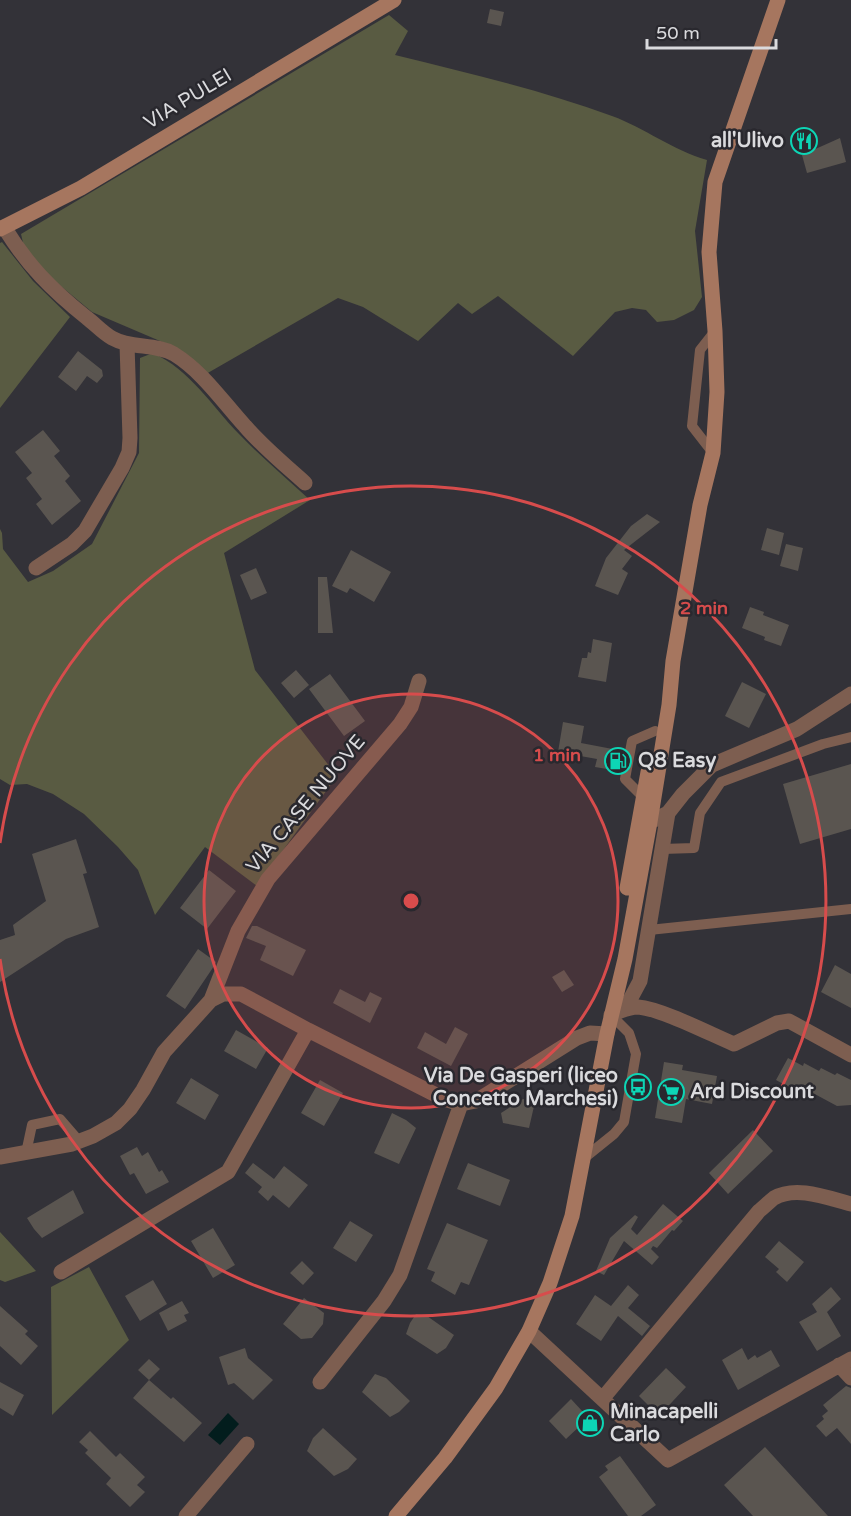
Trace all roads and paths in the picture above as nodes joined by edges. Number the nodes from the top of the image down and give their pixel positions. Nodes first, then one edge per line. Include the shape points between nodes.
1 (394, 0) edge
2 (777, 3) edge
3 (2, 228) edge
4 (715, 331) junction
5 (128, 344) junction
6 (713, 453) junction
7 (305, 483) dead end
8 (36, 568) dead end
9 (673, 661) junction
10 (419, 681) dead end
11 (851, 694) edge
12 (655, 731) junction
13 (851, 737) edge
14 (643, 797) junction
15 (668, 813) junction
16 (650, 822) junction
17 (662, 849) junction
18 (851, 909) edge
19 (649, 930) junction
20 (640, 981) junction
21 (211, 1000) junction
22 (615, 1010) junction
23 (662, 1014) junction
24 (308, 1030) junction
25 (607, 1034) junction
26 (577, 1038) junction
27 (851, 1055) edge
28 (461, 1104) junction
29 (79, 1141) junction
30 (26, 1153) junction
31 (0, 1157) edge
32 (583, 1159) junction
33 (851, 1204) edge
34 (61, 1272) dead end
35 (529, 1331) junction
36 (845, 1362) edge
37 (851, 1378) edge
38 (320, 1382) dead end
39 (603, 1398) junction
40 (247, 1444) dead end
41 (186, 1516) edge
42 (396, 1516) edge

1 - 3 main road, VIA PULEI via 81,188
2 - 4 main road via 715,182 709,252
3 - 5 street via 58,295 113,338
4 - 6 main road
4 - 6 lane via 700,350 692,426
5 - 7 street via 163,349 175,355
5 - 8 street via 129,452 85,531 65,550
6 - 9 main road
9 - 12 main road
9 - 16 main road
10 - 21 street, VIA CASE NUOVE via 411,707 400,724 268,879 238,931
11 - 15 street via 797,729 712,765
12 - 14 main road
12 - 14 lane via 632,741 625,779
13 - 17 lane via 722,782 700,813 694,848
14 - 22 main road via 615,955
15 - 16 street
15 - 17 street
16 - 22 main road
17 - 19 street
18 - 19 lane
19 - 20 street
20 - 22 street
20 - 23 street
21 - 24 street via 223,994 241,994
21 - 29 street, VIA CASE NUOVE via 164,1052 130,1109 116,1123
22 - 23 street via 638,1007
22 - 25 main road
22 - 26 street
22 - 32 lane via 636,1054 624,1122
23 - 27 street via 734,1044 789,1021
24 - 28 street
24 - 34 street via 228,1172
25 - 26 street via 590,1033
25 - 32 main road
26 - 28 street via 476,1101
28 - 38 street via 400,1275
29 - 30 street, VIA CASE NUOVE
29 - 30 lane via 60,1119 32,1125
30 - 31 street, VIA CASE NUOVE
32 - 35 main road via 572,1216
33 - 39 street via 796,1192 775,1197 759,1211
35 - 39 street
35 - 42 main road via 484,1406
36 - 37 street
36 - 39 street via 668,1460
40 - 41 street

